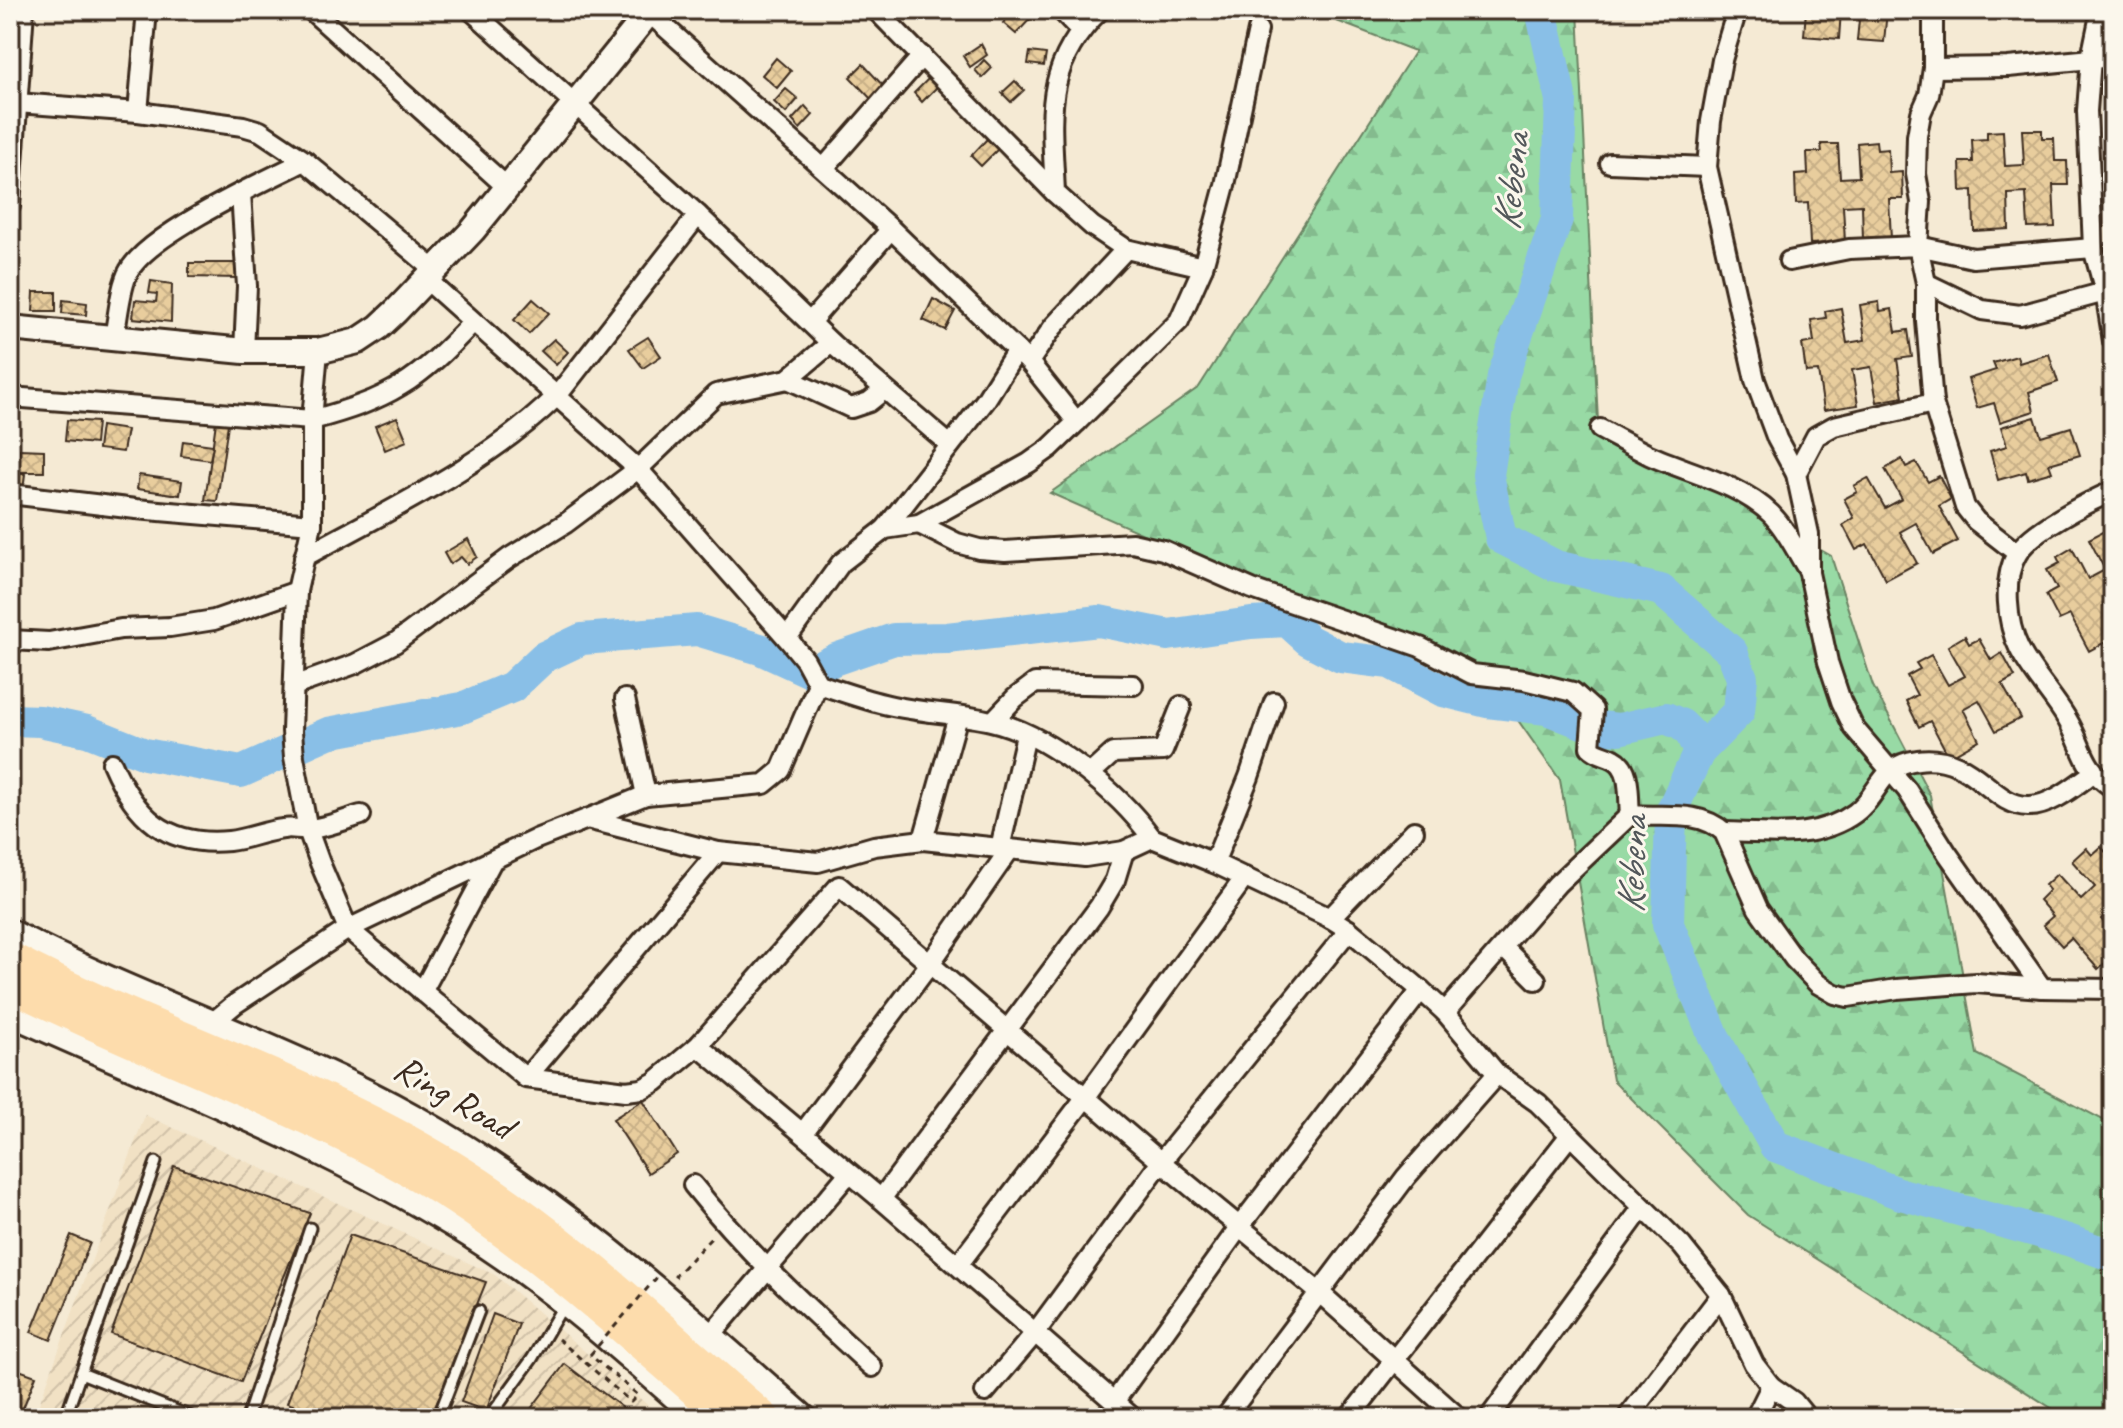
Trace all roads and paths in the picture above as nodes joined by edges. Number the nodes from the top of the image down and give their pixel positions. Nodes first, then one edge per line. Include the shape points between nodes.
1 (147, 10) edge
2 (311, 10) edge
3 (471, 10) edge
4 (1061, 10) edge
5 (1100, 10) edge
6 (1737, 10) edge
7 (1933, 10) edge
8 (2101, 10) edge
9 (648, 11) edge
10 (883, 12) edge
11 (19, 17) edge
12 (1080, 30) junction
13 (1258, 30) dead end
14 (922, 56) junction
15 (2113, 57) edge
16 (2091, 58) junction
17 (1933, 68) junction
18 (17, 103) junction
19 (575, 107) junction
20 (138, 112) junction
21 (305, 161) junction
22 (1610, 163) dead end
23 (1707, 167) junction
24 (824, 168) junction
25 (508, 188) junction
26 (241, 193) junction
27 (1055, 193) junction
28 (10, 206) edge
29 (698, 215) junction
30 (891, 229) junction
31 (1918, 246) junction
32 (2093, 248) junction
33 (1126, 249) junction
34 (1789, 261) dead end
35 (1203, 267) junction
36 (432, 276) junction
37 (1926, 283) junction
38 (2105, 292) junction
39 (811, 321) junction
40 (473, 322) junction
41 (10, 328) edge
42 (114, 337) junction
43 (2113, 341) edge
44 (831, 343) junction
45 (244, 351) junction
46 (318, 351) junction
47 (1023, 356) junction
48 (788, 379) junction
49 (884, 390) junction
50 (557, 396) junction
51 (10, 397) edge
52 (1933, 403) junction
53 (312, 420) junction
54 (1077, 422) junction
55 (1600, 429) dead end
56 (950, 445) junction
57 (638, 469) junction
58 (1796, 474) junction
59 (2113, 491) edge
60 (10, 494) edge
61 (312, 524) junction
62 (919, 524) junction
63 (885, 529) junction
64 (2017, 553) junction
65 (304, 557) junction
66 (1809, 573) junction
67 (297, 591) junction
68 (787, 638) junction
69 (10, 640) edge
70 (812, 673) junction
71 (1133, 685) dead end
72 (294, 686) junction
73 (625, 699) dead end
74 (1274, 702) dead end
75 (1181, 706) dead end
76 (958, 716) junction
77 (993, 721) junction
78 (1026, 735) junction
79 (112, 763) dead end
80 (1889, 770) junction
81 (2093, 773) junction
82 (1090, 774) junction
83 (2113, 788) edge
84 (646, 795) junction
85 (361, 815) dead end
86 (1630, 815) junction
87 (587, 819) junction
88 (308, 830) junction
89 (1414, 831) dead end
90 (1724, 832) junction
91 (1152, 838) junction
92 (923, 840) junction
93 (1005, 848) junction
94 (1124, 851) junction
95 (718, 852) junction
96 (818, 862) junction
97 (491, 863) junction
98 (1214, 863) junction
99 (1245, 877) junction
100 (839, 886) junction
101 (1330, 918) junction
102 (348, 929) junction
103 (1349, 930) junction
104 (10, 932) edge
105 (1503, 947) junction
106 (10, 958) edge
107 (929, 965) junction
108 (1536, 980) dead end
109 (10, 985) edge
110 (2042, 988) junction
111 (2113, 989) edge
112 (1421, 990) junction
113 (422, 992) junction
114 (1445, 1012) junction
115 (10, 1013) edge
116 (212, 1023) junction
117 (1006, 1030) junction
118 (698, 1046) junction
119 (1497, 1074) junction
120 (526, 1078) junction
121 (1085, 1098) junction
122 (803, 1133) junction
123 (1570, 1135) junction
124 (156, 1162) dead end
125 (1161, 1162) junction
126 (849, 1173) junction
127 (693, 1185) dead end
128 (881, 1199) junction
129 (1642, 1208) junction
130 (724, 1225) junction
131 (1240, 1226) junction
132 (310, 1228) dead end
133 (958, 1265) junction
134 (767, 1270) junction
135 (658, 1276) dead end
136 (675, 1276) dead end
137 (1320, 1293) junction
138 (1721, 1295) junction
139 (565, 1303) junction
140 (479, 1311) dead end
141 (549, 1330) junction
142 (1035, 1333) junction
143 (711, 1335) junction
144 (1394, 1359) junction
145 (872, 1367) dead end
146 (81, 1373) junction
147 (1771, 1386) junction
148 (985, 1392) dead end
149 (1114, 1402) junction
150 (65, 1418) edge
151 (194, 1418) edge
152 (247, 1418) edge
153 (438, 1418) edge
154 (489, 1418) edge
155 (699, 1418) edge
156 (727, 1418) edge
157 (764, 1418) edge
158 (804, 1418) edge
159 (1133, 1418) edge
160 (1225, 1418) edge
161 (1349, 1418) edge
162 (1459, 1418) edge
163 (1489, 1418) edge
164 (1627, 1418) edge
165 (1755, 1418) edge
166 (1807, 1418) edge

1 - 20 street
2 - 25 street
3 - 19 street
4 - 12 street
5 - 12 street
6 - 23 street via 1722,60
7 - 17 street
8 - 16 street
9 - 19 street
9 - 24 street
10 - 14 street
11 - 18 street
12 - 27 street via 1064,59 1053,97
13 - 35 street
14 - 24 street
14 - 27 street
15 - 16 street
16 - 17 street
16 - 32 street via 2087,111
17 - 31 street via 1917,136
18 - 20 street
18 - 28 street
19 - 25 street
19 - 29 street
20 - 21 street via 243,126 260,131
21 - 26 street
21 - 36 street
22 - 23 street
23 - 58 street via 1755,380
24 - 30 street
25 - 36 street
26 - 42 street via 137,259 127,274
26 - 45 street via 247,286
27 - 33 street
29 - 39 street
29 - 50 street
30 - 39 street
30 - 47 street
31 - 32 street via 1973,258
31 - 34 street via 1849,249
31 - 37 street
32 - 38 street
33 - 35 street
33 - 47 street
35 - 54 street via 1179,321
36 - 40 street
36 - 46 street via 369,334
37 - 38 street via 1982,310 2020,315
37 - 52 street
38 - 43 street
39 - 44 street
40 - 50 street
40 - 53 street via 411,381 363,405
41 - 42 street
42 - 45 street
44 - 48 street
44 - 49 street
45 - 46 street
46 - 53 street
47 - 54 street
47 - 56 street
48 - 49 street via 851,408
48 - 57 street via 716,394
49 - 56 street
50 - 57 street
50 - 65 street via 494,447
51 - 53 street
52 - 58 street via 1834,426 1816,436
52 - 64 street via 1965,507
53 - 61 street
54 - 62 street via 1029,463
55 - 66 street via 1717,482 1769,512
56 - 63 street
57 - 68 street
57 - 72 street via 395,643
58 - 66 street via 1809,534
59 - 64 street via 2061,517
60 - 61 street
61 - 65 street
62 - 63 street
62 - 86 street via 979,549 1132,543 1163,550 1252,589 1420,647 1472,674 1573,692 1589,704 1594,718 1589,739 1594,751 1624,767
63 - 68 street via 835,569
64 - 81 street via 2009,592 2010,630 2067,719
65 - 67 street
66 - 80 street via 1841,701 1854,728
67 - 69 street via 214,620 49,642
67 - 72 street
68 - 70 street
70 - 76 street via 887,705
70 - 84 street via 781,770 773,779
71 - 77 street via 1035,683
72 - 88 street via 294,757
73 - 84 street
74 - 98 street
75 - 82 street via 1163,751 1113,753
76 - 77 street
76 - 92 street
77 - 78 street
78 - 82 street
78 - 93 street
79 - 88 street via 139,813 188,838 229,841 287,828
80 - 81 street via 1914,760 1940,758 2015,804 2030,807
80 - 90 street via 1866,803 1824,829 1806,834
80 - 110 street
81 - 83 street
82 - 91 street via 1127,806
84 - 87 street
85 - 88 street
86 - 90 street via 1703,818
86 - 105 street via 1557,884
87 - 95 street
87 - 97 street
88 - 102 street
89 - 101 street
90 - 110 street via 1758,909 1794,959 1835,994 1848,997 1976,983
91 - 94 street
91 - 98 street
92 - 93 street
92 - 96 street via 874,846
93 - 94 street via 1085,857
93 - 107 street
94 - 117 street via 1099,907
95 - 96 street
95 - 120 street
96 - 100 street
97 - 102 street
97 - 113 street
98 - 99 street
99 - 101 street
99 - 121 street
100 - 107 street
100 - 118 street
101 - 103 street
102 - 113 street
102 - 116 street
103 - 112 street
103 - 125 street
104 - 116 street, Ring Road
105 - 108 street
105 - 114 street
106 - 157 highway, Ring Road via 371,1121 449,1164 565,1246
107 - 117 street
107 - 122 street
109 - 156 highway via 332,1131 430,1183 545,1264
110 - 111 street
112 - 114 street
112 - 131 street
113 - 120 street
114 - 119 street
115 - 139 street via 312,1148 453,1224
116 - 143 street, Ring Road via 289,1055 464,1145 556,1208
117 - 121 street
117 - 128 street
118 - 120 street via 642,1089
118 - 122 street
119 - 123 street via 1538,1103
119 - 137 street via 1406,1177
121 - 125 street
121 - 133 street
122 - 126 street
123 - 129 street
123 - 144 street
124 - 146 lane
125 - 131 street
125 - 142 street
126 - 128 street
126 - 134 street
127 - 130 street
128 - 133 street
129 - 138 street via 1682,1246
129 - 163 street
130 - 134 street
130 - 136 path
131 - 137 street
131 - 149 street
132 - 152 lane
133 - 142 street
134 - 143 street
134 - 145 street
135 - 141 path, bridge via 590,1355 638,1395 631,1402
137 - 144 street
137 - 160 street
138 - 147 street via 1754,1364
138 - 164 street
139 - 141 lane
139 - 155 street
140 - 153 lane
141 - 154 lane
142 - 148 street
142 - 149 street
143 - 158 street, Ring Road
144 - 161 street
144 - 162 street
146 - 150 lane
146 - 151 lane
147 - 165 street
147 - 166 street
149 - 159 street

